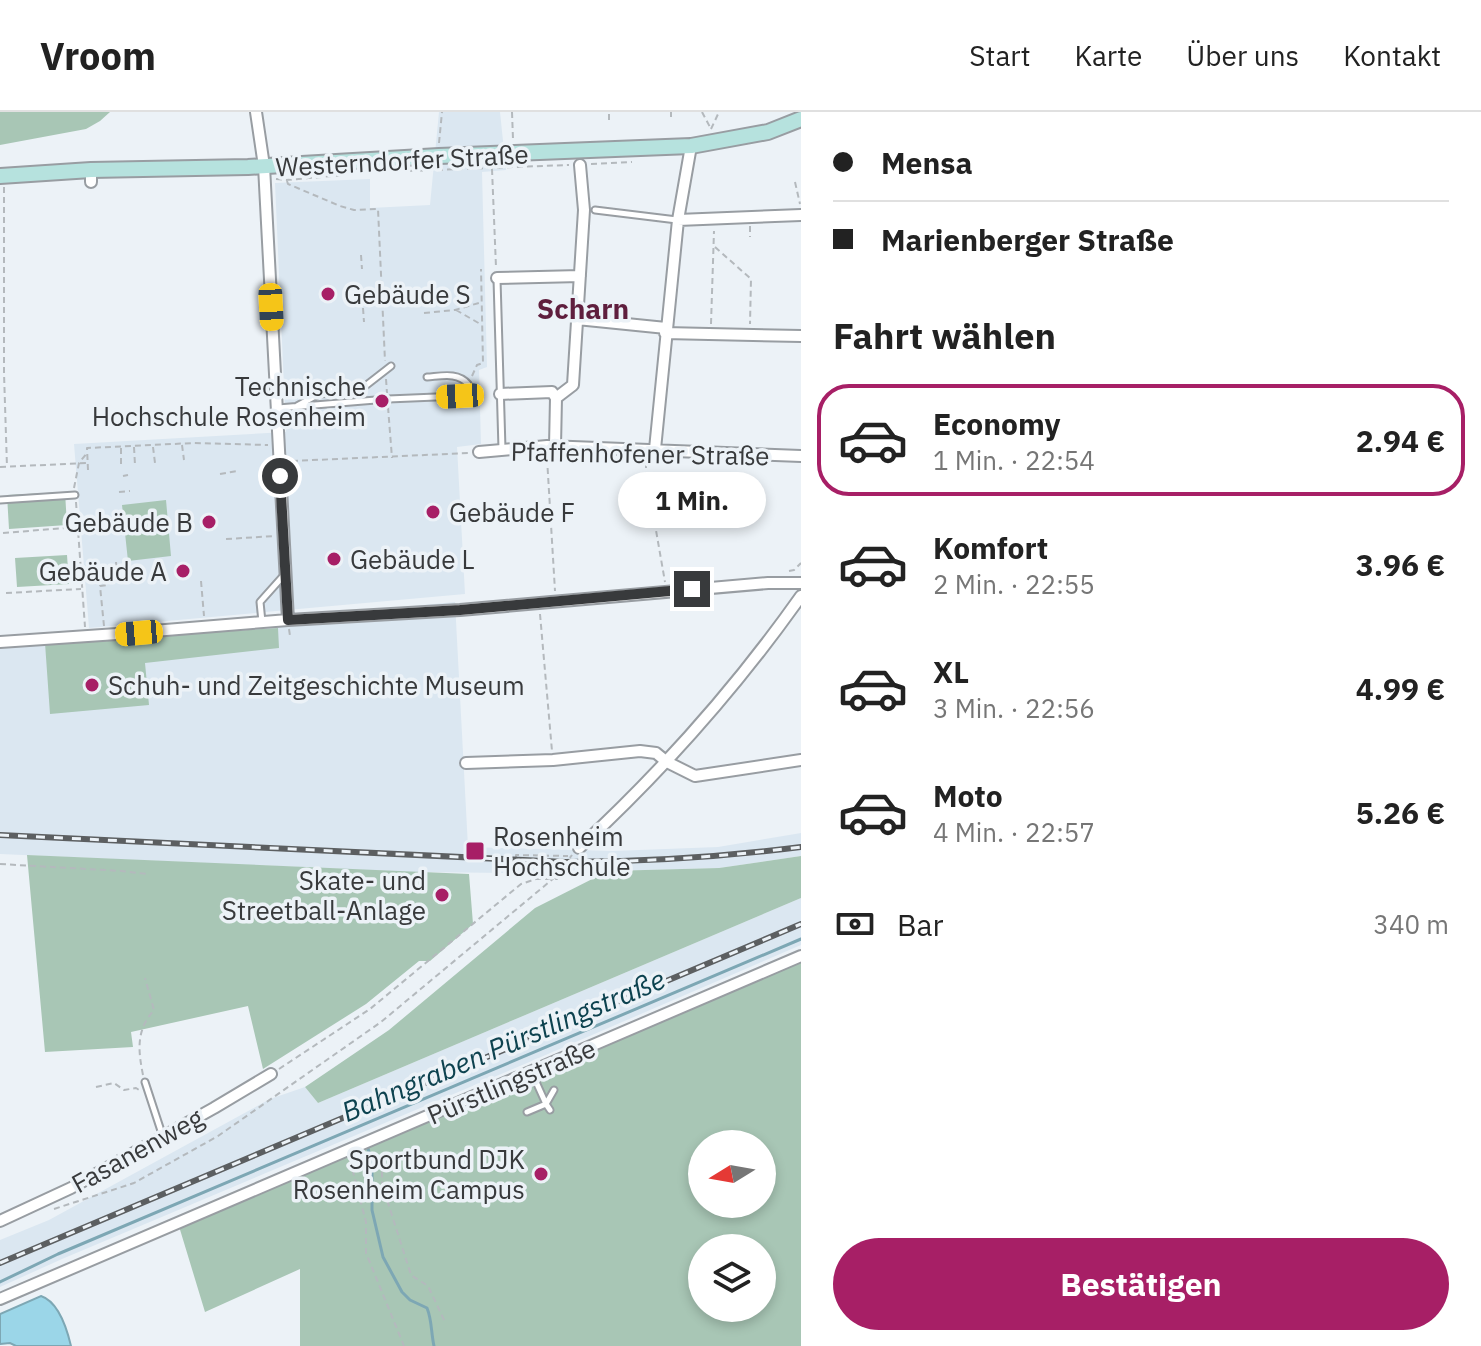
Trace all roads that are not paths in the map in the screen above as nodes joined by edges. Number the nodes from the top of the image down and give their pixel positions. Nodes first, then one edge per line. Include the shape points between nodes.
1 (256, 112) edge
2 (801, 119) edge
3 (691, 146) junction
4 (580, 165) road end
5 (264, 172) junction
6 (2, 181) edge
7 (589, 210) junction
8 (801, 212) edge
9 (678, 220) junction
10 (580, 276) junction
11 (497, 278) joint
12 (577, 319) junction
13 (666, 330) junction
14 (801, 336) edge
15 (388, 365) road end
16 (427, 377) dead end
17 (500, 394) junction
18 (556, 398) junction
19 (296, 407) junction
20 (277, 408) junction
21 (551, 446) junction
22 (651, 449) junction
23 (502, 450) junction
24 (479, 452) road end
25 (801, 456) edge
26 (75, 495) dead end
27 (0, 500) edge
28 (286, 573) junction
29 (801, 583) edge
30 (801, 596) edge
31 (288, 620) junction
32 (262, 622) junction
33 (0, 642) edge
34 (801, 760) edge
35 (667, 762) junction
36 (466, 763) dead end
37 (575, 852) road end
38 (801, 956) edge
39 (532, 1073) junction
40 (271, 1074) road end
41 (145, 1082) road end
42 (554, 1090) dead end
43 (548, 1107) junction
44 (527, 1112) dead end
45 (163, 1137) junction
46 (0, 1221) edge
47 (0, 1299) edge

1 - 5 street
2 - 3 main road, Westerndorfer Straße via 768,132
3 - 5 main road, Westerndorfer Straße via 439,156
3 - 9 street
4 - 7 street
5 - 6 main road, Westerndorfer Straße
5 - 20 street
7 - 9 lane
7 - 10 street
8 - 9 street
9 - 13 street
10 - 11 street
10 - 12 street
11 - 17 lane
12 - 13 street
12 - 18 street via 573,385
13 - 14 street
13 - 22 street
15 - 19 lane via 364,387 322,389
16 - 19 lane via 457,376 468,384 466,392
17 - 18 street via 552,392
17 - 23 lane
18 - 21 street
19 - 20 lane
20 - 28 street
21 - 22 street, Pfaffenhofener Straße
21 - 23 street, Pfaffenhofener Straße
22 - 25 street, Pfaffenhofener Straße
23 - 24 street, Pfaffenhofener Straße
26 - 27 lane
28 - 31 street
28 - 32 lane via 260,602
29 - 31 street
30 - 35 street via 753,662
31 - 32 street
32 - 33 street
34 - 35 street via 695,776
35 - 36 street via 656,753 640,751
35 - 37 street
38 - 39 street, Pürstlingstraße
39 - 43 lane
39 - 47 street, Pürstlingstraße
40 - 45 street, Fasanenweg
41 - 45 lane
42 - 43 lane
43 - 44 lane
45 - 46 street, Fasanenweg

